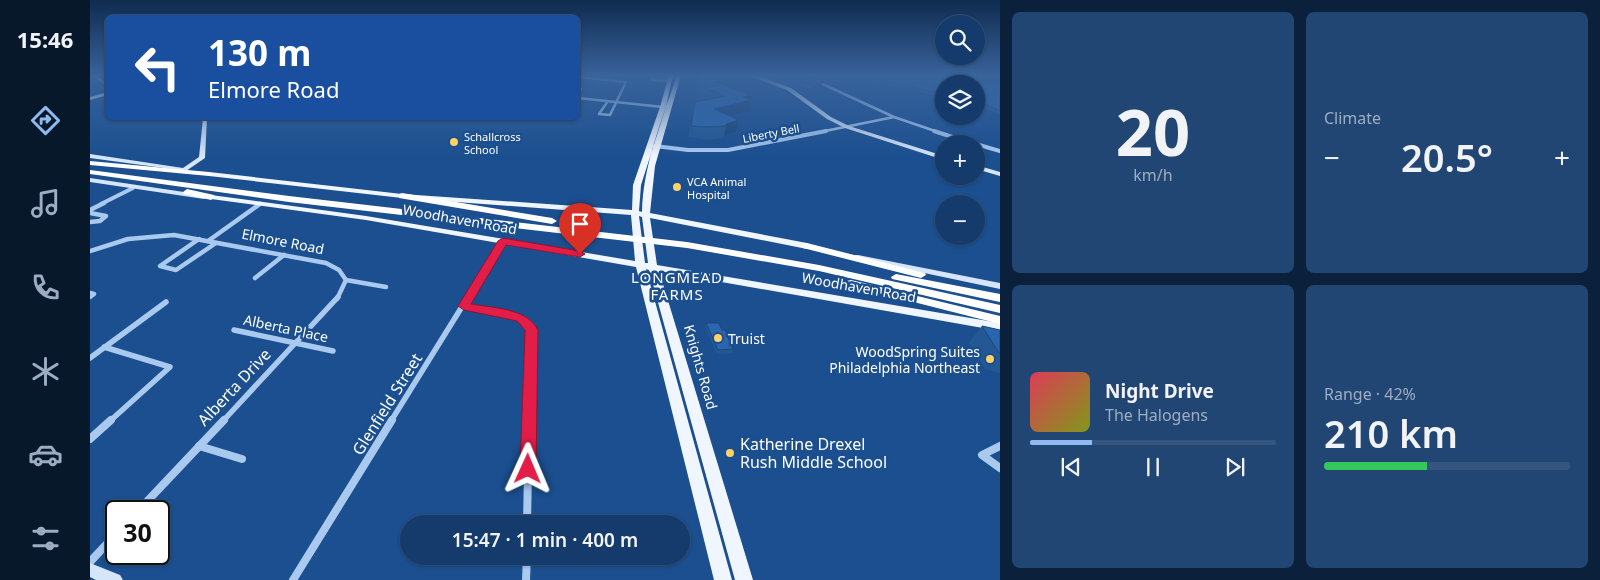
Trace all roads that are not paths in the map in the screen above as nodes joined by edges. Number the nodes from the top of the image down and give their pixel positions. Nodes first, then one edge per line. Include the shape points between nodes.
1 (607, 102) edge
2 (616, 102) joint
3 (664, 102) edge
4 (669, 102) edge
5 (807, 102) edge
6 (813, 102) edge
7 (862, 102) edge
8 (663, 107) junction
9 (889, 114) junction
10 (894, 117) junction
11 (205, 120) edge
12 (847, 125) junction
13 (948, 135) edge
14 (654, 145) junction
15 (985, 147) edge
16 (1000, 151) edge
17 (935, 154) edge
18 (90, 156) edge
19 (90, 164) edge
20 (985, 168) edge
21 (184, 170) junction
22 (90, 172) edge
23 (1000, 172) edge
24 (209, 174) junction
25 (110, 175) junction
26 (90, 180) edge
27 (134, 188) junction
28 (402, 196) junction
29 (211, 197) junction
30 (260, 204) junction
31 (90, 211) edge
32 (635, 216) junction
33 (647, 218) junction
34 (90, 222) edge
35 (553, 222) junction
36 (199, 239) junction
37 (208, 241) junction
38 (503, 241) junction
39 (216, 243) junction
40 (664, 243) junction
41 (807, 246) junction
42 (90, 251) edge
43 (284, 255) junction
44 (640, 264) junction
45 (653, 267) junction
46 (255, 278) dead end
47 (346, 280) junction
48 (1000, 286) edge
49 (386, 287) dead end
50 (90, 292) edge
51 (1000, 294) edge
52 (90, 296) edge
53 (1000, 298) edge
54 (166, 302) dead end
55 (464, 306) junction
56 (652, 309) junction
57 (666, 309) junction
58 (1000, 309) edge
59 (1000, 320) edge
60 (1000, 327) edge
61 (234, 330) dead end
62 (295, 343) junction
63 (104, 347) junction
64 (333, 351) dead end
65 (90, 358) edge
66 (701, 429) junction
67 (684, 431) junction
68 (90, 439) edge
69 (199, 446) junction
70 (1000, 446) edge
71 (242, 458) dead end
72 (1000, 468) edge
73 (148, 500) edge
74 (527, 515) edge
75 (105, 546) edge
76 (90, 562) edge
77 (527, 565) edge
78 (90, 570) edge
79 (115, 580) edge
80 (292, 580) edge
81 (526, 580) edge
82 (723, 580) edge
83 (744, 580) edge

1 - 2 street via 599,114 610,114
2 - 8 street
3 - 8 main road, Knights Road
4 - 14 main road, Knights Road
5 - 12 street via 829,118
6 - 12 street
7 - 9 street
8 - 14 main road, Knights Road
9 - 10 street
9 - 12 street, Liberty Bell
10 - 12 street, Liberty Bell
10 - 13 street
11 - 21 street via 202,158
12 - 14 street, Liberty Bell via 720,148
12 - 17 street
14 - 32 main road, Knights Road via 637,185
14 - 33 main road, Knights Road
15 - 16 street
18 - 21 street, Woodhaven Road
19 - 24 highway
19 - 35 highway, Woodhaven Road via 161,177 295,194
20 - 23 street
21 - 24 street, Woodhaven Road
22 - 25 highway, Woodhaven Road
24 - 28 main road, Woodhaven Road
25 - 29 highway
25 - 40 highway, Woodhaven Road
26 - 27 street, Woodhaven Road
27 - 29 street, Woodhaven Road
27 - 31 street
28 - 32 main road, Woodhaven Road
28 - 35 highway
29 - 30 main road, Woodhaven Road
30 - 37 street
30 - 38 main road, Woodhaven Road
31 - 34 street via 106,216 100,221
32 - 33 main road, Woodhaven Road
32 - 44 main road, Knights Road
33 - 41 main road, Woodhaven Road
33 - 45 main road, Knights Road
35 - 53 highway, Woodhaven Road via 774,253
36 - 37 street, Elmore Road
36 - 39 street via 160,266 176,270
36 - 42 street, Elmore Road via 174,235 146,236
37 - 39 street, Elmore Road
38 - 44 main road, Woodhaven Road
38 - 55 street, Glenfield Street
39 - 43 street, Elmore Road
40 - 58 highway, Woodhaven Road via 819,268
40 - 59 highway via 779,266
41 - 48 street, Woodhaven Road
41 - 51 highway
43 - 46 street
43 - 47 street, Elmore Road via 326,263 339,270
44 - 45 main road, Woodhaven Road
44 - 56 main road, Knights Road
45 - 57 main road, Knights Road
45 - 60 main road, Woodhaven Road
47 - 49 street
47 - 62 street, Alberta Drive via 333,304
50 - 52 street via 94,294
54 - 63 street
55 - 74 street via 521,318 531,330
55 - 80 street, Glenfield Street
56 - 57 main road
56 - 67 main road, Knights Road
57 - 66 main road, Knights Road
61 - 62 street, Alberta Place
62 - 64 street, Alberta Place
62 - 69 street, Alberta Drive
63 - 65 street
63 - 68 street via 170,367
66 - 67 main road
66 - 83 main road, Knights Road
67 - 82 main road, Knights Road
69 - 71 street
69 - 73 street, Alberta Drive
70 - 72 street via 982,455
75 - 76 street
77 - 81 street
78 - 79 street

